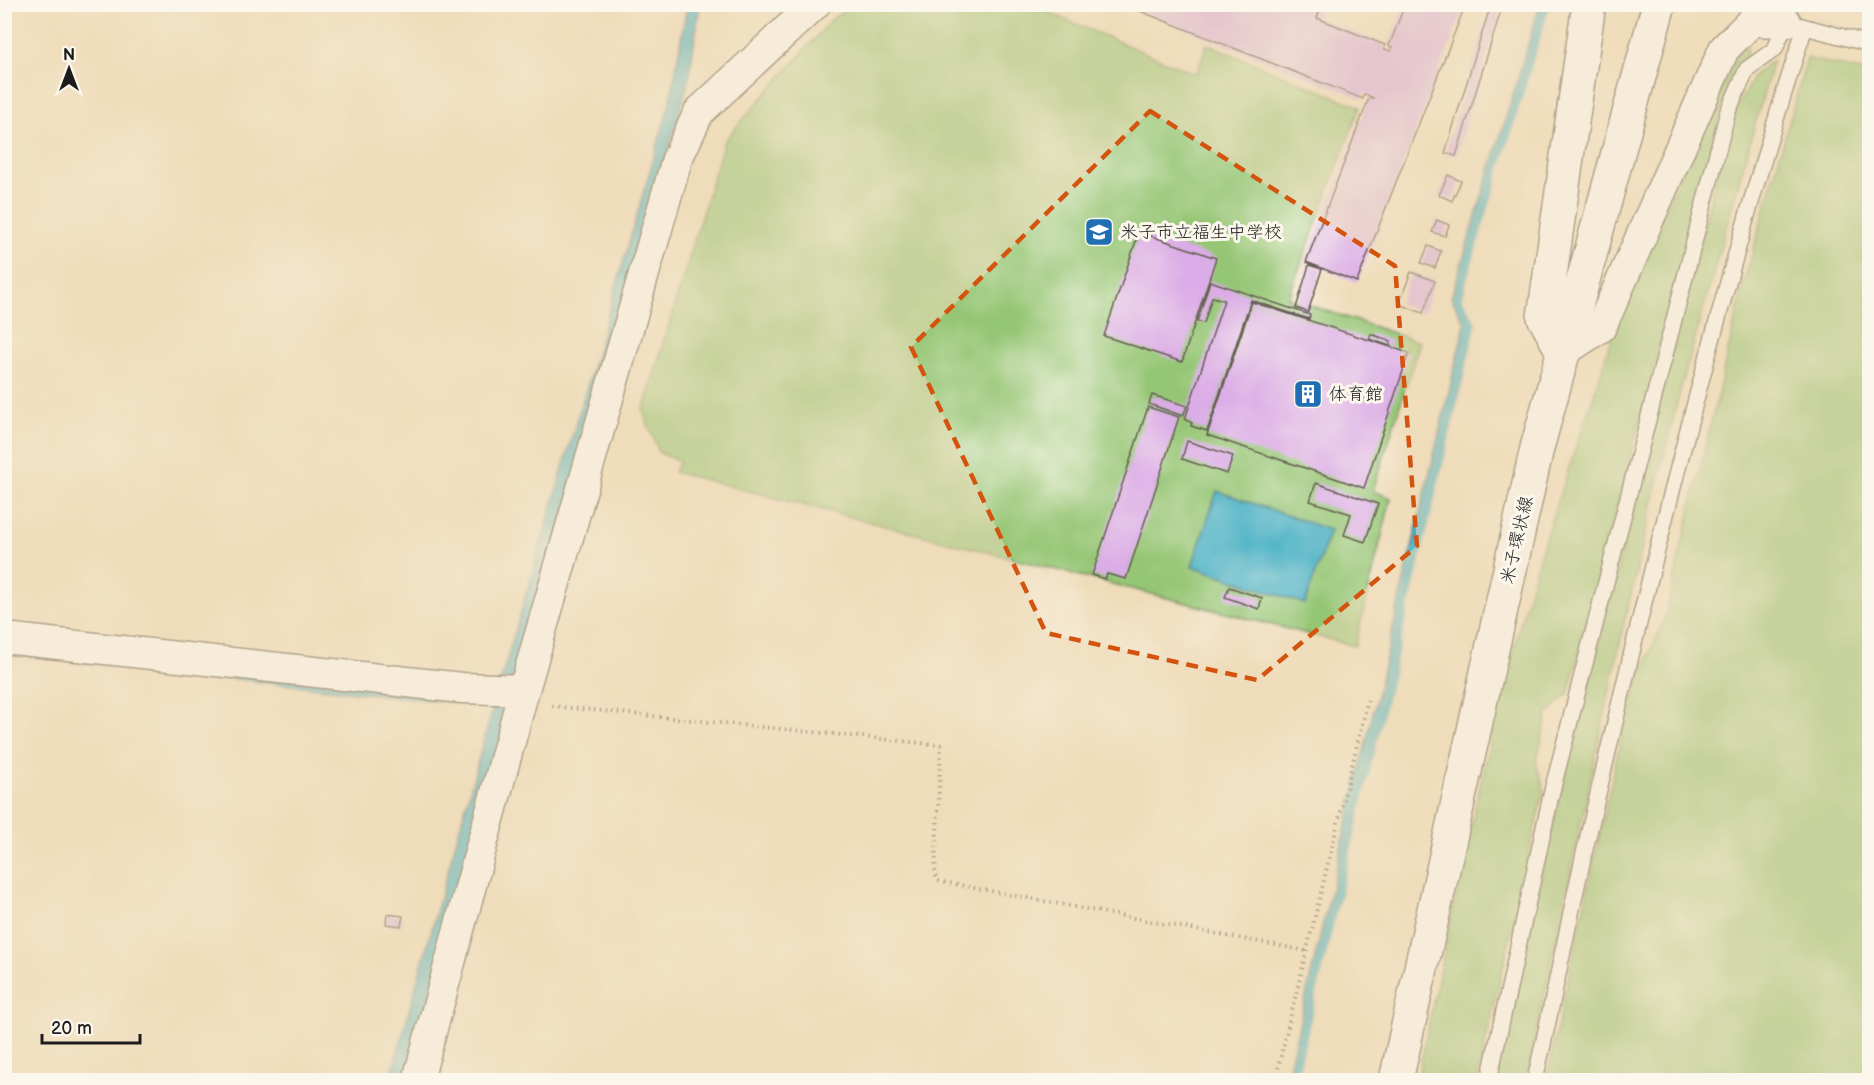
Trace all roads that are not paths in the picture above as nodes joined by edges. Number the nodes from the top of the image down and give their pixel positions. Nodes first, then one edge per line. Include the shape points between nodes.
1 (815, 4) edge
2 (1588, 4) edge
3 (1659, 4) edge
4 (1794, 18) edge
5 (1869, 44) edge
6 (1563, 352) junction
7 (4, 638) edge
8 (523, 697) junction
9 (418, 1080) edge
10 (1396, 1080) edge
11 (1489, 1080) edge
12 (1535, 1080) edge

1 - 8 street via 699,112 677,159
2 - 6 main road via 1544,317
3 - 6 main road, 米子環状線
4 - 5 lane
4 - 6 street via 1752,21 1724,48 1601,327
4 - 11 lane via 1774,48 1747,69 1728,111 1552,791
4 - 12 lane via 1765,152 1703,376 1588,836
6 - 10 main road, 米子環状線 via 1537,448
7 - 8 street via 491,690
8 - 9 street

